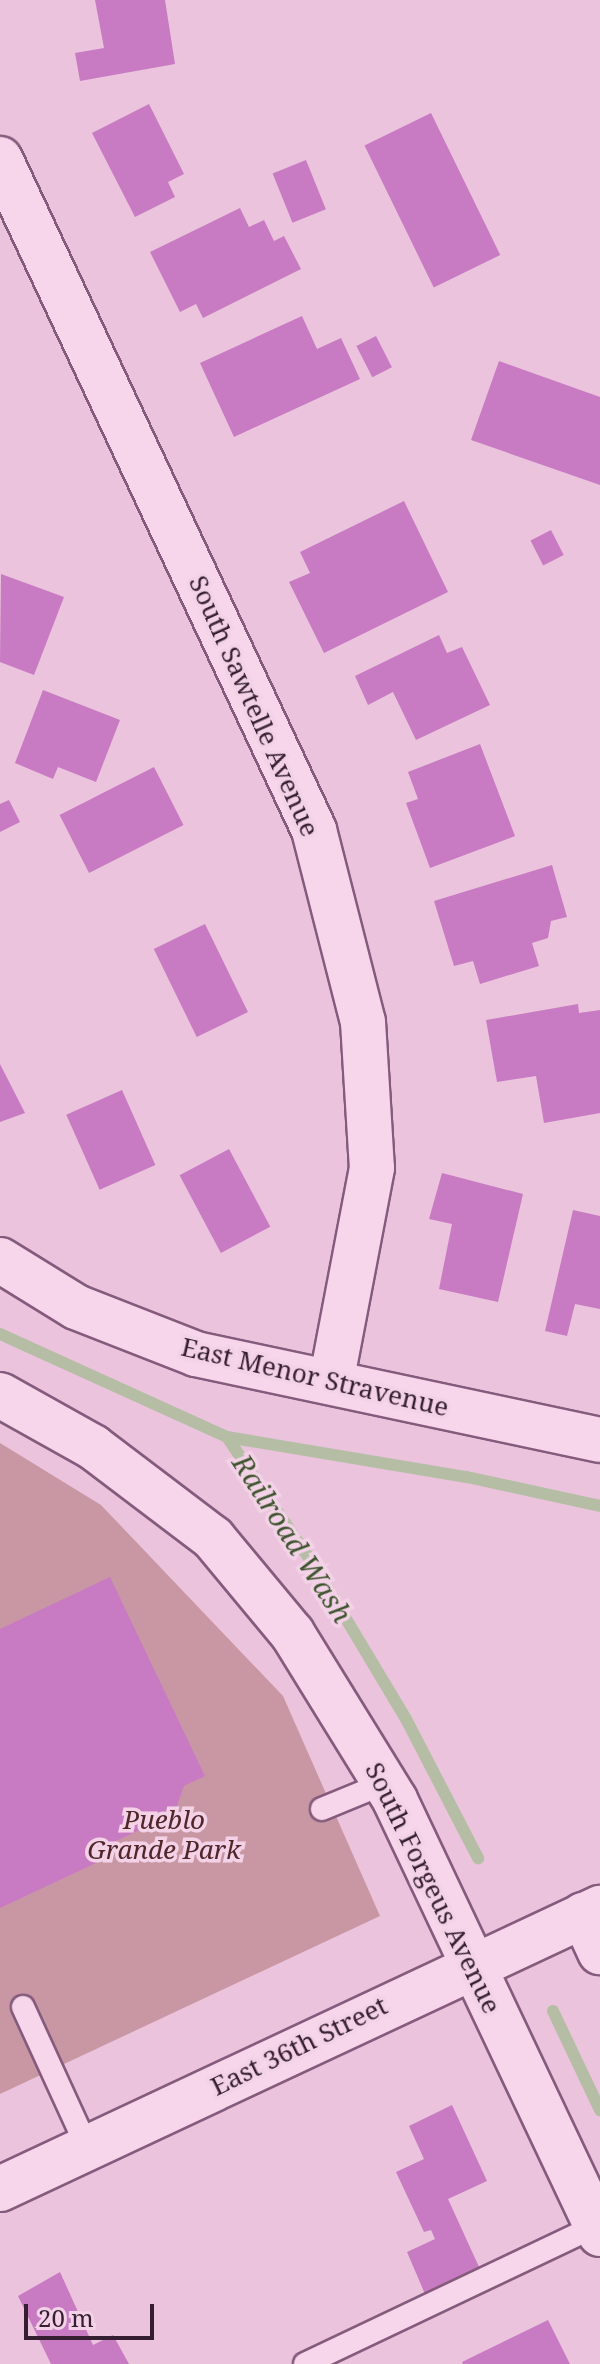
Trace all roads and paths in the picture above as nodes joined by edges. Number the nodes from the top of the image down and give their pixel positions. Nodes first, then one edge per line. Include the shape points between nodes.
1 (0, 159) edge
2 (0, 1260) edge
3 (331, 1382) junction
4 (0, 1395) edge
5 (600, 1440) edge
6 (385, 1783) junction
7 (322, 1809) dead end
8 (594, 1925) edge
9 (472, 1964) junction
10 (23, 2007) dead end
11 (87, 2147) junction
12 (0, 2189) edge
13 (598, 2230) edge
14 (305, 2364) edge

1 - 3 street, South Sawtelle Avenue via 314,830 363,1022 372,1168
2 - 3 street, East Menor Stravenue via 76,1307 196,1354
3 - 5 street, East Menor Stravenue
4 - 6 street, South Forgeus Avenue via 93,1447 213,1538 292,1633
6 - 7 lane
6 - 9 street, South Forgeus Avenue
8 - 9 street, East 36th Street
9 - 11 street, East 36th Street
9 - 13 street, South Forgeus Avenue
10 - 11 lane
11 - 12 street, East 36th Street
13 - 14 lane

